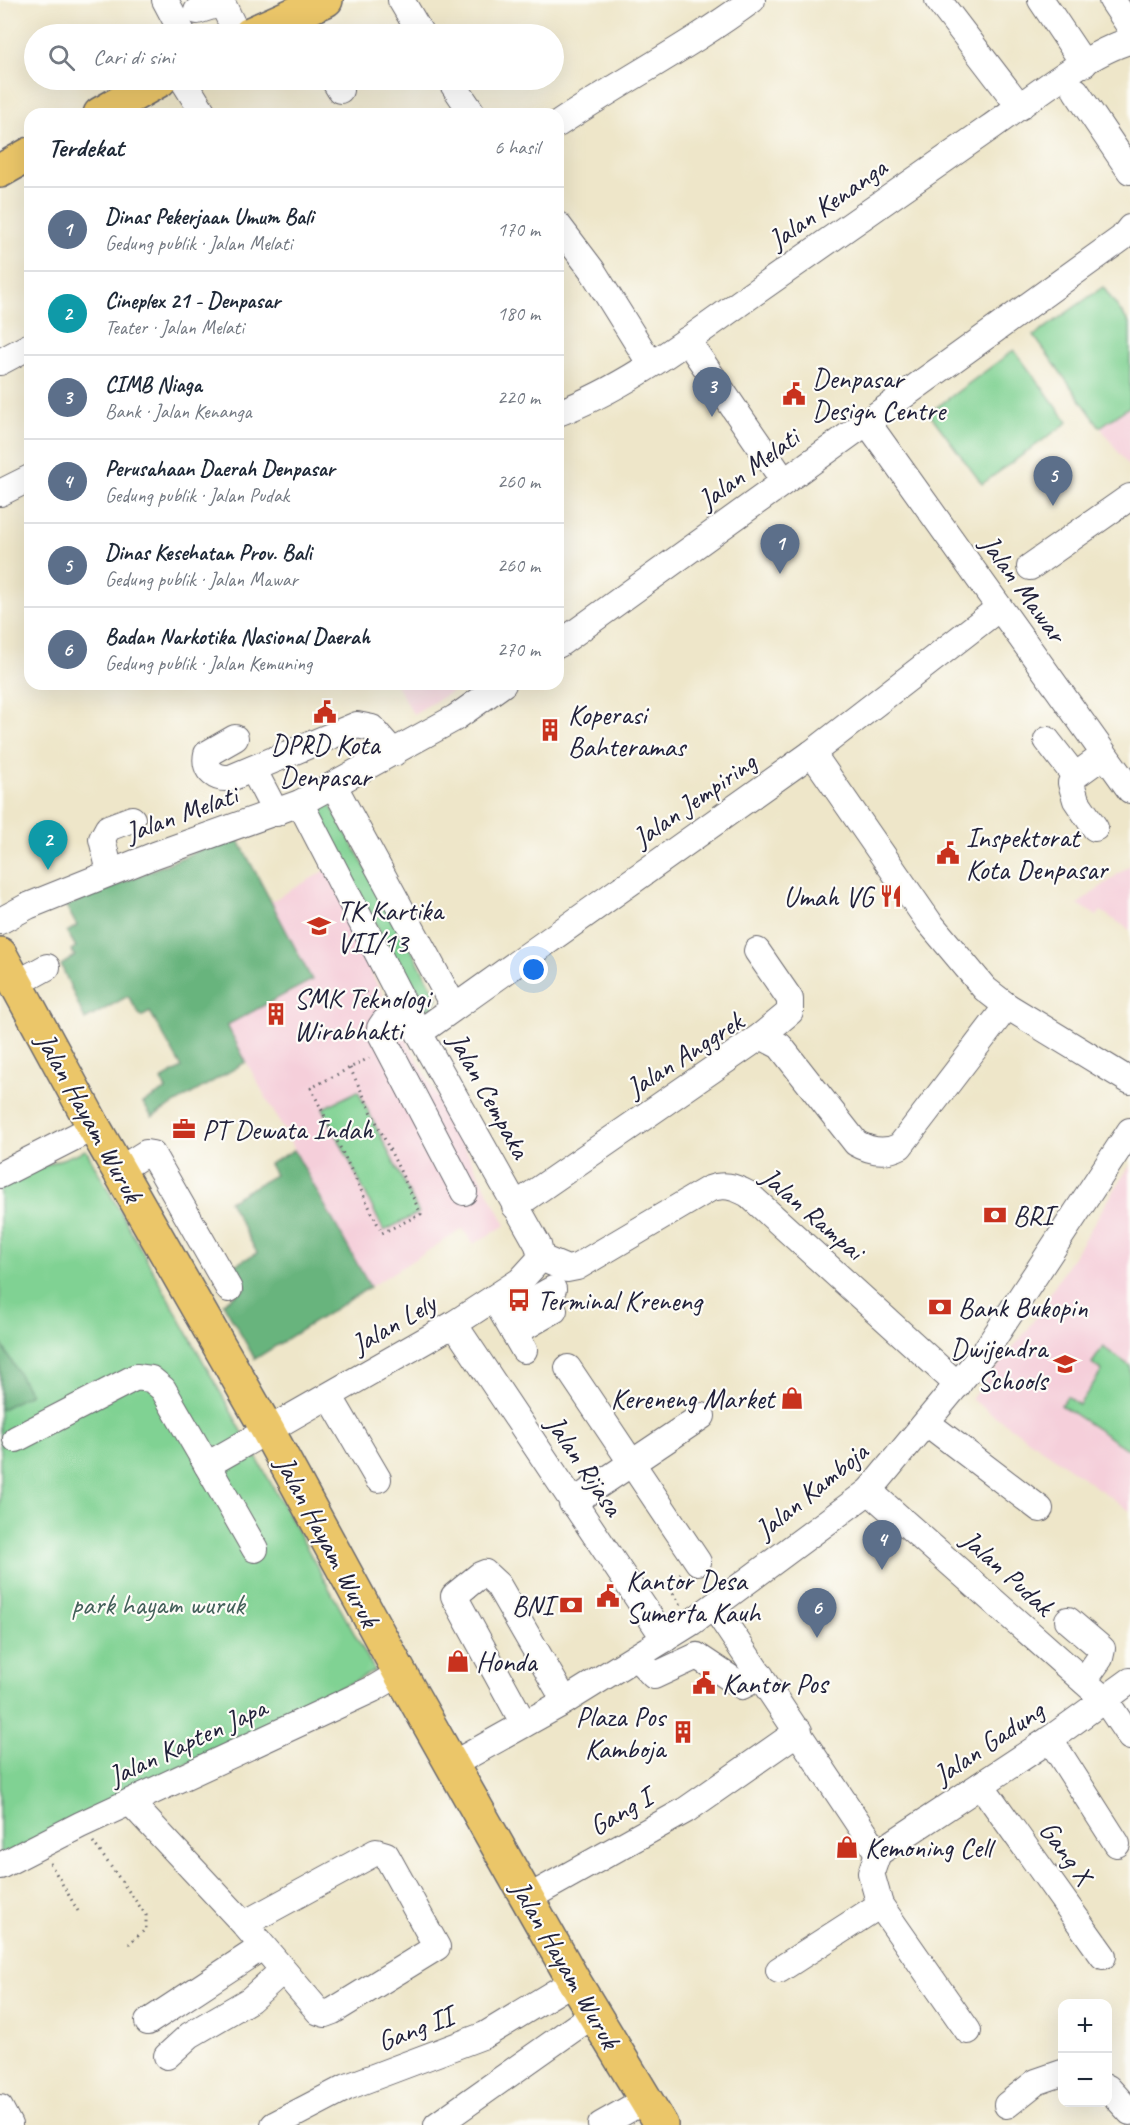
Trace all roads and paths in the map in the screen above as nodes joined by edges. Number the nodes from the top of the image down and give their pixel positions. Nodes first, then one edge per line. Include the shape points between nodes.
1 (165, 0) edge
2 (401, 0) edge
3 (752, 0) edge
4 (938, 0) edge
5 (1041, 0) edge
6 (1112, 0) edge
7 (197, 11) dead end
8 (311, 16) edge
9 (178, 24) edge
10 (232, 24) edge
11 (284, 24) edge
12 (416, 24) edge
13 (1130, 27) edge
14 (1130, 41) edge
15 (1084, 64) junction
16 (142, 90) edge
17 (189, 90) edge
18 (457, 90) edge
19 (1076, 92) dead end
20 (1020, 107) junction
21 (111, 108) edge
22 (200, 108) edge
23 (469, 108) edge
24 (564, 120) edge
25 (24, 157) edge
26 (0, 171) edge
27 (1130, 171) edge
28 (564, 233) edge
29 (1127, 234) edge
30 (687, 340) junction
31 (24, 349) edge
32 (0, 362) edge
33 (650, 363) junction
34 (564, 410) edge
35 (867, 422) junction
36 (24, 481) edge
37 (784, 481) junction
38 (0, 493) edge
39 (1130, 497) edge
40 (1030, 567) dead end
41 (999, 608) junction
42 (564, 641) edge
43 (495, 690) edge
44 (235, 738) dead end
45 (1047, 740) dead end
46 (394, 753) junction
47 (812, 753) junction
48 (253, 769) junction
49 (1121, 771) edge
50 (1075, 776) junction
51 (334, 786) junction
52 (300, 803) junction
53 (276, 813) junction
54 (132, 819) dead end
55 (1095, 828) dead end
56 (110, 872) junction
57 (0, 921) edge
58 (757, 951) dead end
59 (0, 954) edge
60 (47, 967) dead end
61 (16, 984) junction
62 (1007, 1006) junction
63 (454, 1008) junction
64 (407, 1009) junction
65 (419, 1033) junction
66 (761, 1036) junction
67 (387, 1048) junction
68 (350, 1068) junction
69 (1130, 1081) edge
70 (94, 1126) junction
71 (1130, 1131) edge
72 (487, 1156) junction
73 (119, 1170) junction
74 (0, 1175) edge
75 (515, 1206) junction
76 (541, 1258) junction
77 (229, 1289) dead end
78 (554, 1306) dead end
79 (454, 1324) junction
80 (511, 1327) junction
81 (568, 1368) dead end
82 (958, 1385) junction
83 (330, 1396) junction
84 (702, 1416) dead end
85 (927, 1424) junction
86 (268, 1431) junction
87 (16, 1439) dead end
88 (207, 1465) junction
89 (633, 1465) junction
90 (378, 1479) dead end
91 (869, 1491) junction
92 (573, 1503) junction
93 (1040, 1509) dead end
94 (255, 1549) dead end
95 (698, 1562) joint
96 (714, 1607) junction
97 (1068, 1620) dead end
98 (692, 1622) junction
99 (665, 1640) junction
100 (636, 1657) junction
101 (400, 1673) junction
102 (761, 1676) junction
103 (1083, 1681) junction
104 (1130, 1681) edge
105 (1105, 1700) junction
106 (565, 1701) junction
107 (524, 1724) junction
108 (799, 1731) junction
109 (1130, 1737) edge
110 (1050, 1739) junction
111 (453, 1764) junction
112 (981, 1785) junction
113 (131, 1803) junction
114 (88, 1835) dead end
115 (1118, 1844) dead end
116 (40, 1845) junction
117 (878, 1853) junction
118 (0, 1866) edge
119 (528, 1898) junction
120 (880, 1905) junction
121 (78, 1911) dead end
122 (244, 1924) junction
123 (129, 1944) dead end
124 (262, 1947) junction
125 (1103, 1956) dead end
126 (779, 1970) dead end
127 (282, 1971) junction
128 (574, 1981) junction
129 (594, 2014) junction
130 (148, 2022) dead end
131 (968, 2031) dead end
132 (167, 2056) dead end
133 (1058, 2074) edge
134 (1112, 2093) edge
135 (1007, 2105) dead end
136 (0, 2108) edge
137 (1130, 2112) edge
138 (653, 2113) edge
139 (9, 2125) edge
140 (274, 2125) edge
141 (437, 2125) edge
142 (601, 2125) edge

1 - 9 street
2 - 12 street
3 - 24 street
4 - 20 street
5 - 15 street
6 - 13 street
7 - 10 street via 219,4
8 - 11 main road
14 - 15 street, Jalan Kenanga via 1105,50
15 - 20 street, Jalan Kenanga
16 - 21 main road
17 - 22 street
18 - 23 street
19 - 27 street
20 - 30 street, Jalan Kenanga
25 - 26 main road
28 - 33 street
29 - 35 street, Jalan Melati
30 - 33 street, Jalan Kenanga
30 - 37 street
31 - 32 street
33 - 34 street, Jalan Kenanga via 593,398
35 - 37 street, Jalan Melati
35 - 41 street, Jalan Mawar
36 - 38 street
37 - 42 street, Jalan Melati
39 - 40 street
41 - 47 street, Jalan Jempiring
41 - 49 street, Jalan Mawar
43 - 46 street, Jalan Melati
44 - 48 street via 210,750 205,760 207,766 212,774 225,779
45 - 50 street
46 - 48 street via 372,728 357,725
46 - 51 street, Jalan Melati
47 - 62 street via 929,922 966,969
47 - 63 street, Jalan Jempiring
48 - 53 street
49 - 50 street
50 - 55 street via 1072,792
51 - 52 street, Jalan Melati
51 - 63 street
52 - 53 street, Jalan Melati
52 - 64 street, Jalan Cempaka
53 - 56 street, Jalan Melati
54 - 56 street via 108,828 102,839
56 - 57 street, Jalan Melati
58 - 66 street via 792,1006
59 - 61 main road, Jalan Hayam Wuruk
60 - 61 street
61 - 70 main road, Jalan Hayam Wuruk
62 - 66 street, Jalan Anggrek via 900,1146 893,1150 873,1151 856,1143 780,1046
62 - 69 street
63 - 65 street, Jalan Jempiring
64 - 65 street, Jalan Cempaka
64 - 67 street via 380,1028
65 - 72 street, Jalan Cempaka
66 - 75 street, Jalan Anggrek
67 - 68 path
67 - 72 street via 459,1183
68 - 68 path via 422,1214 382,1233 311,1088
70 - 73 main road, Jalan Hayam Wuruk
70 - 74 street
71 - 82 street, Jalan Kamboja via 986,1350
72 - 75 street, Jalan Cempaka
73 - 77 street via 146,1153 152,1154
73 - 86 main road, Jalan Hayam Wuruk
75 - 76 street, Jalan Cempaka via 538,1245
76 - 80 street, Jalan Lely via 520,1281
76 - 82 street, Jalan Rampai via 567,1269 577,1267 709,1189 733,1186 748,1194
78 - 80 street
79 - 80 street, Jalan Lely
79 - 83 street, Jalan Lely
79 - 92 street, Jalan Rijasa
81 - 89 street
82 - 85 street, Jalan Kamboja
83 - 86 street, Jalan Lely
83 - 90 street
84 - 89 street
85 - 91 street, Jalan Kamboja
85 - 93 street
86 - 88 street, Jalan Lely
86 - 101 main road, Jalan Hayam Wuruk
87 - 88 street via 136,1377 151,1379 164,1389
88 - 94 street
89 - 92 street
89 - 95 street
91 - 96 street, Jalan Kamboja
91 - 103 street, Jalan Pudak
92 - 99 street, Jalan Rijasa
95 - 98 path via 666,1583
96 - 98 street, Jalan Kamboja
96 - 102 street
97 - 103 street via 1102,1649
98 - 99 street, Jalan Kamboja
99 - 100 street, Jalan Kamboja
100 - 102 street via 654,1676 697,1656 742,1686
100 - 106 street, Jalan Kamboja
101 - 111 main road, Jalan Hayam Wuruk
101 - 113 street, Jalan Kapten Japa
102 - 108 street
103 - 105 street, Jalan Pudak
104 - 105 street, Jalan Gadung
105 - 109 street, Jalan Pudak
105 - 110 street, Jalan Gadung
106 - 107 street, Jalan Kamboja
106 - 107 street via 498,1585 490,1575 480,1575 454,1596
107 - 111 street, Jalan Kamboja
108 - 117 street
108 - 119 street, Gang I via 686,1810
110 - 112 street, Jalan Gadung
110 - 115 street
111 - 119 main road, Jalan Hayam Wuruk
112 - 117 street, Jalan Gadung
112 - 125 street, Gang X
113 - 116 street, Jalan Kapten Japa
113 - 122 street
114 - 123 path via 146,1915 146,1929
116 - 118 street, Jalan Kapten Japa
116 - 121 path
117 - 120 street via 871,1873
119 - 128 main road, Jalan Hayam Wuruk
120 - 126 street
120 - 131 street
122 - 124 street
122 - 127 street via 382,1852 437,1945 436,1950 325,2014 315,2009
124 - 127 street
124 - 130 street
127 - 132 street via 250,2000 190,2035
128 - 129 main road, Jalan Hayam Wuruk
128 - 140 street, Gang II via 486,2035 347,2088
129 - 138 main road, Jalan Hayam Wuruk
129 - 141 street
133 - 135 street via 1036,2082
134 - 137 street
136 - 139 street
138 - 142 street

